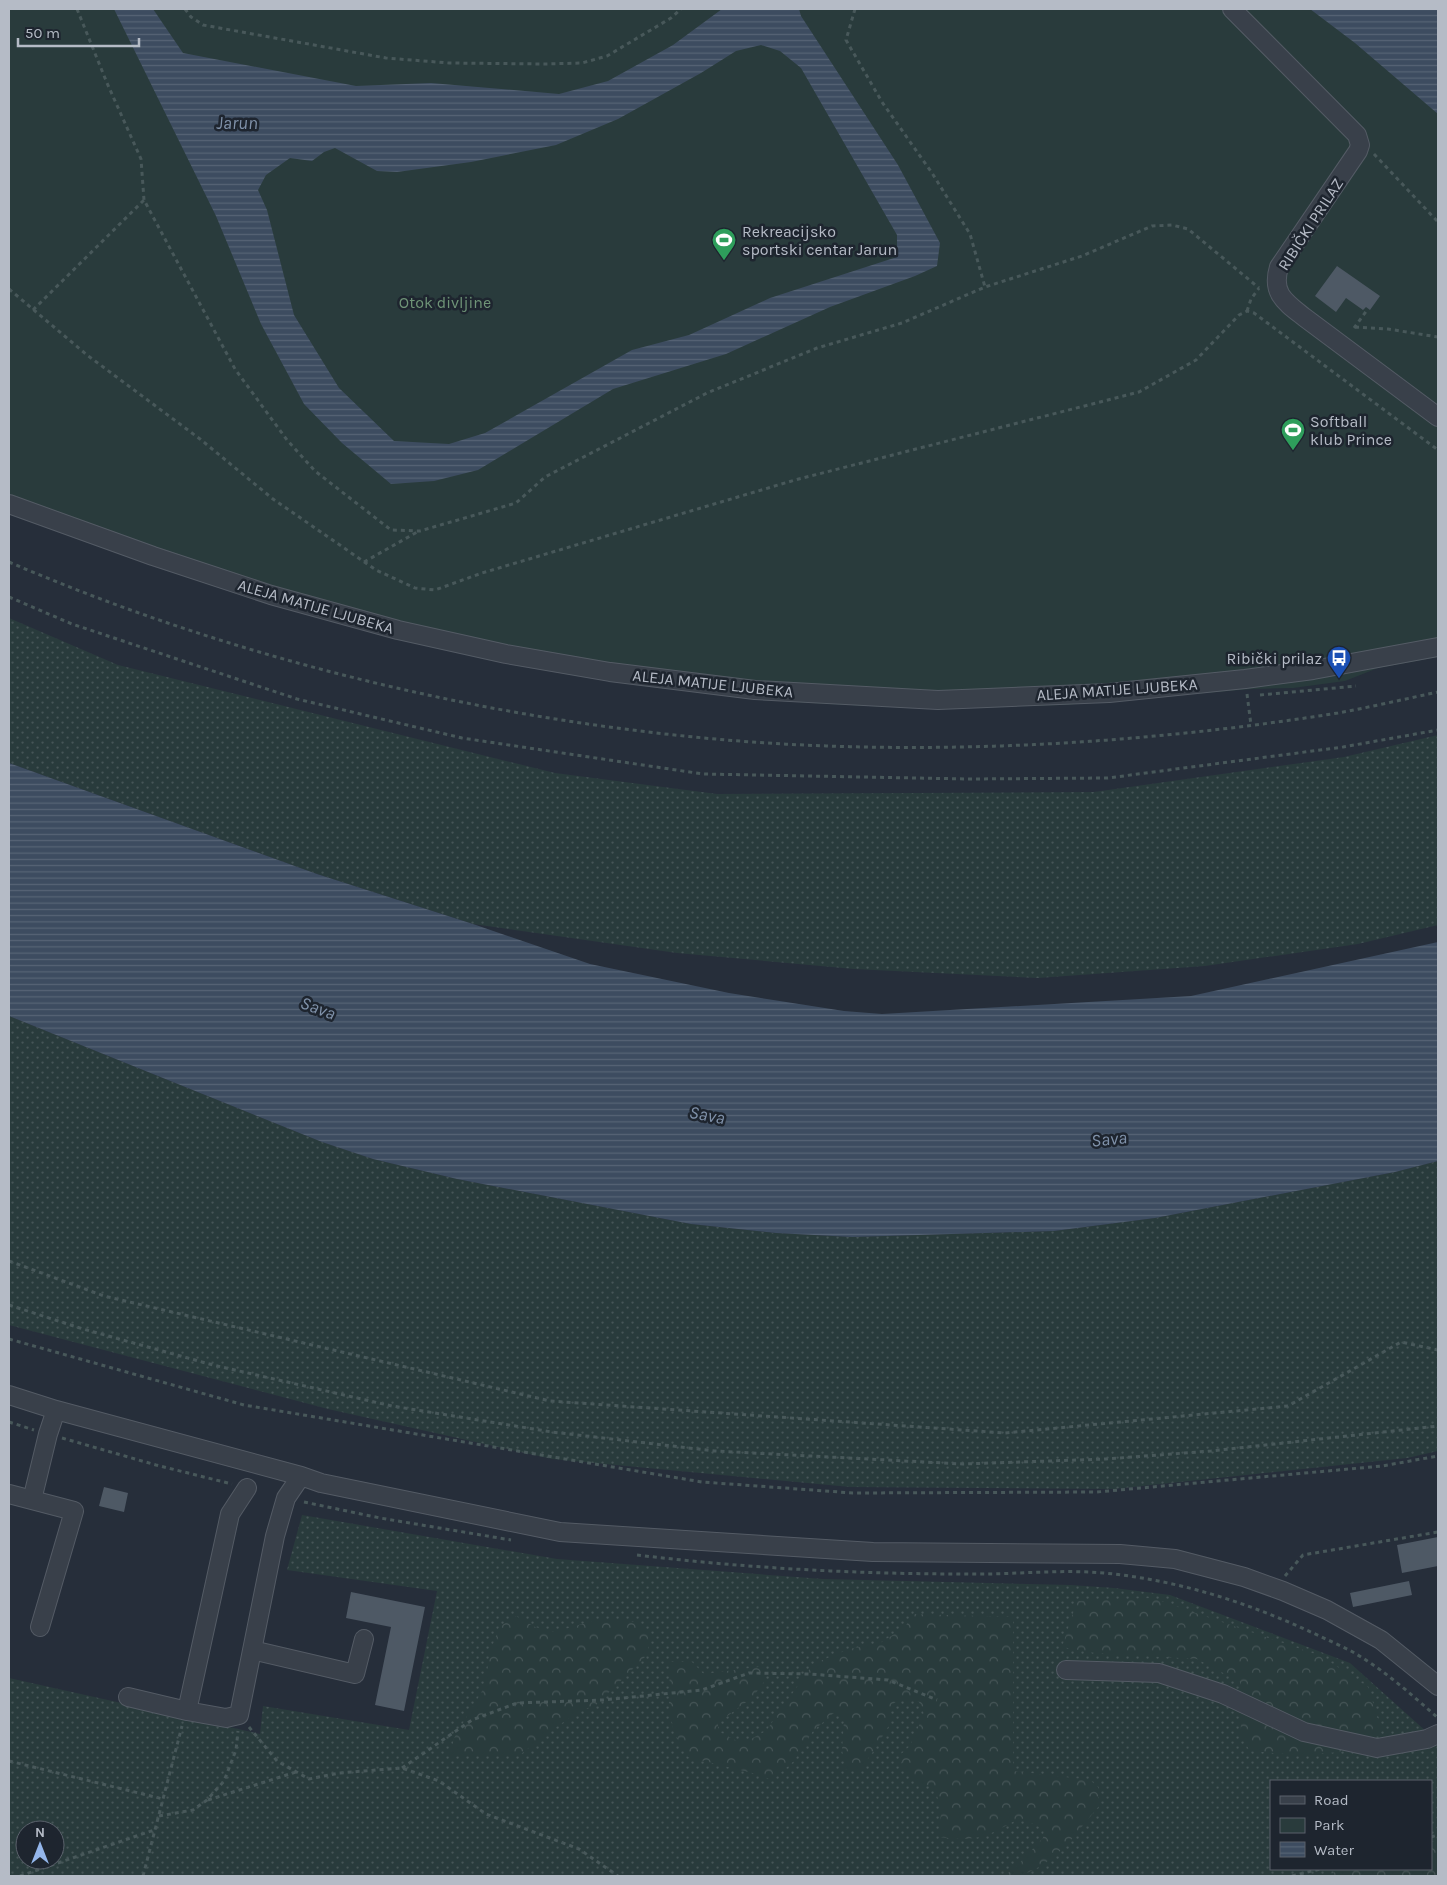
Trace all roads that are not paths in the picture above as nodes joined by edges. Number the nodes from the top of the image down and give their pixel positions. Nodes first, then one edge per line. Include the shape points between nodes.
1 (1232, 9) edge
2 (1438, 417) edge
3 (9, 504) edge
4 (1438, 647) edge
5 (9, 1395) edge
6 (56, 1410) junction
7 (301, 1476) junction
8 (247, 1488) road end
9 (9, 1494) edge
10 (32, 1500) junction
11 (40, 1627) dead end
12 (364, 1639) dead end
13 (252, 1650) junction
14 (1066, 1670) dead end
15 (1438, 1686) edge
16 (128, 1697) dead end
17 (186, 1711) junction
18 (1438, 1734) edge

1 - 2 street, RIBIČKI PRILAZ via 1357,135 1360,145 1280,267 1277,279 1279,292 1287,304
3 - 4 street, ALEJA MATIJE LJUBEKA via 226,580 398,630 582,667 755,690 938,700 1109,693 1313,670
5 - 6 street
6 - 7 street
6 - 10 street
7 - 13 street via 286,1498 275,1536
7 - 15 street via 321,1483 560,1532 873,1552 1120,1554 1175,1559 1244,1577 1327,1610 1380,1640
8 - 17 street via 230,1514
9 - 10 street
10 - 11 street via 74,1511
12 - 13 street via 355,1674
13 - 17 street via 239,1716 226,1718
14 - 18 street via 1159,1673 1222,1694 1304,1732 1377,1748
16 - 17 street

